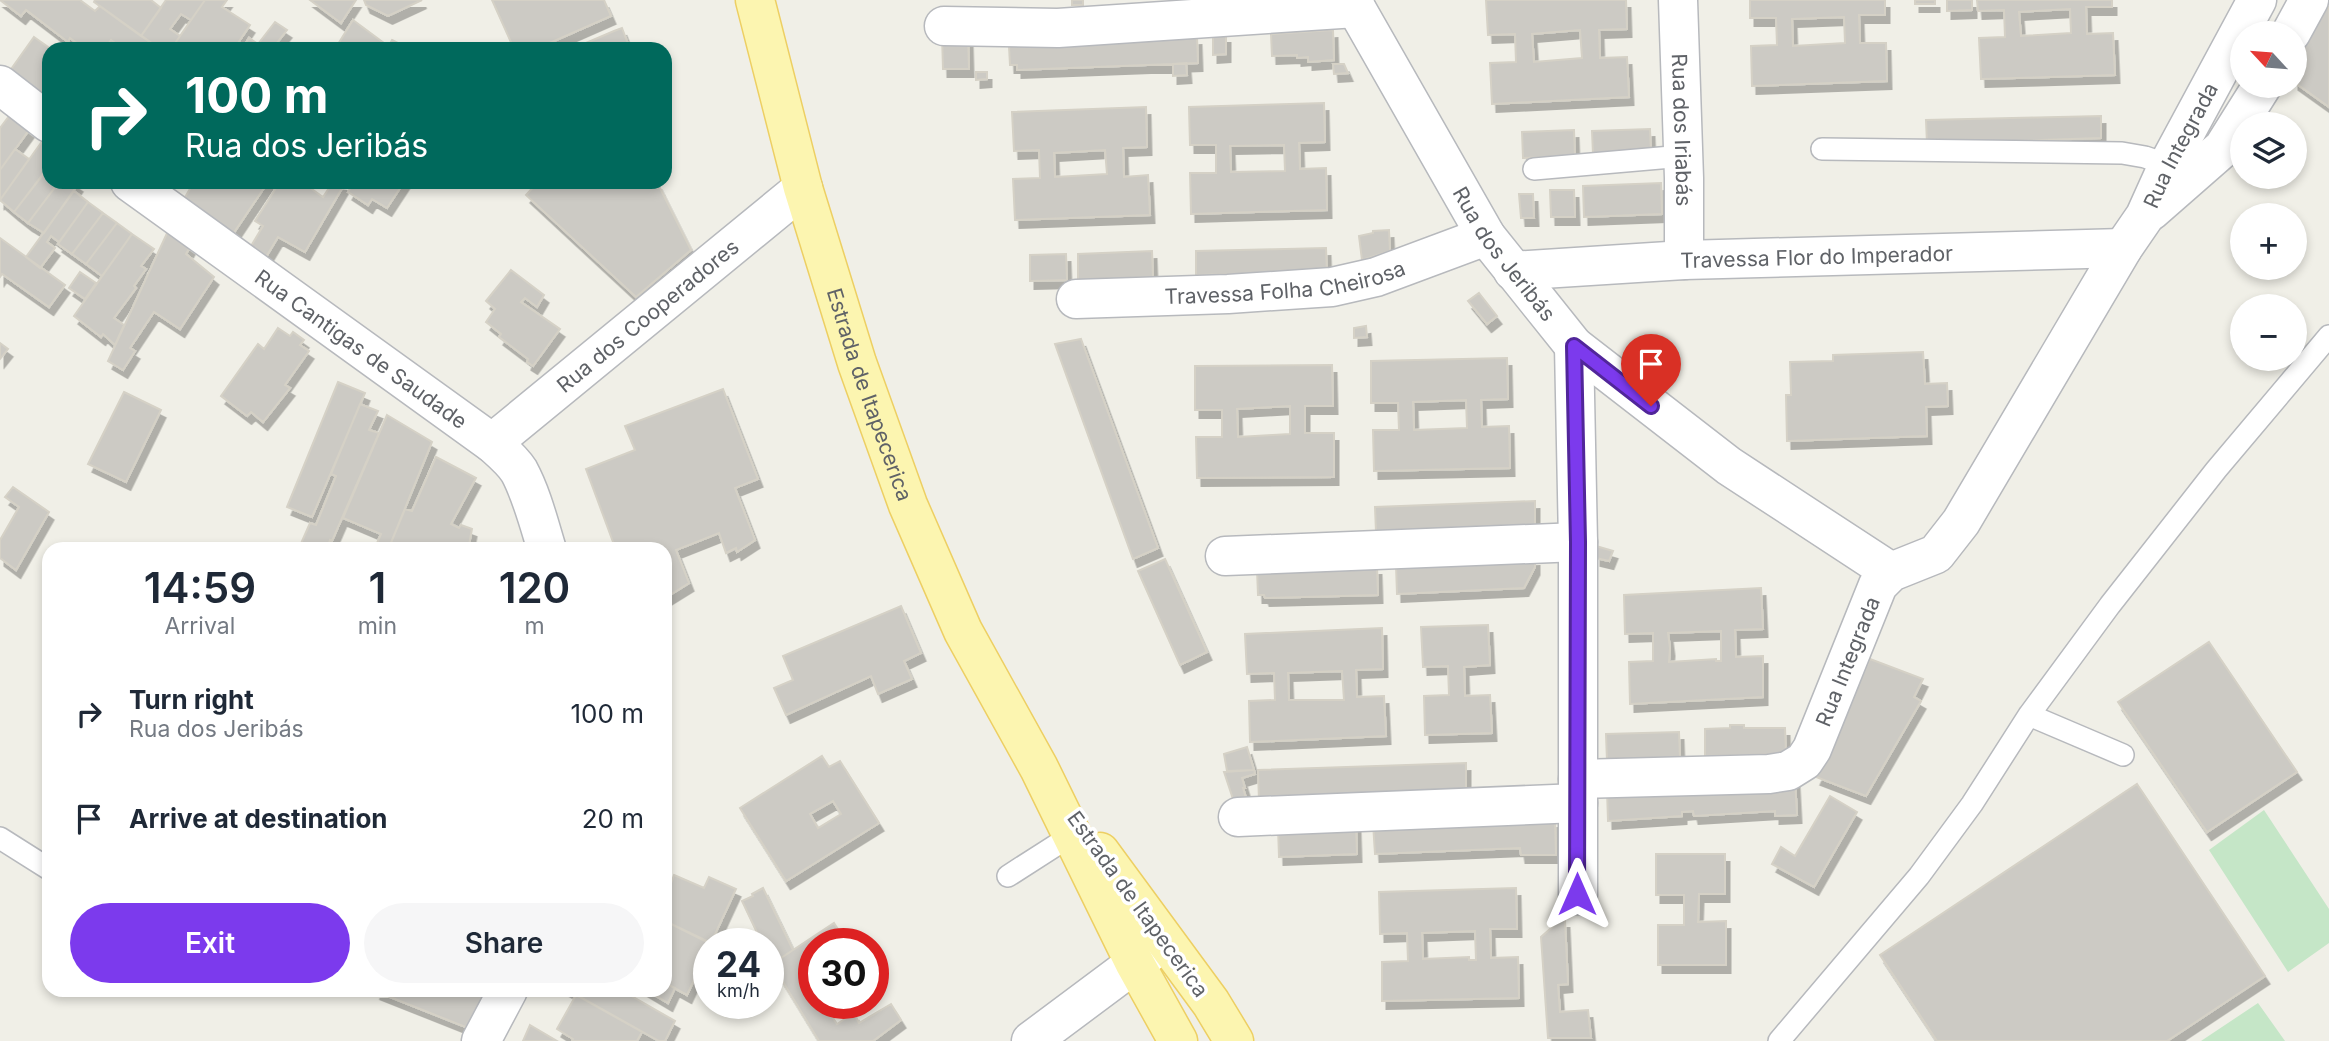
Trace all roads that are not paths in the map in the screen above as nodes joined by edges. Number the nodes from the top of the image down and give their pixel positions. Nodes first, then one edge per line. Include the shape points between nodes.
1 (755, 0) edge
2 (1678, 0) edge
3 (2258, 0) edge
4 (2309, 0) edge
5 (1354, 4) edge
6 (2298, 21) edge
7 (944, 26) dead end
8 (0, 85) edge
9 (2254, 98) edge
10 (42, 118) edge
11 (1822, 149) dead end
12 (1683, 156) junction
13 (1534, 169) dead end
14 (2182, 170) junction
15 (803, 188) junction
16 (140, 189) edge
17 (1486, 236) junction
18 (2123, 248) junction
19 (1684, 260) junction
20 (1513, 271) junction
21 (1076, 299) dead end
22 (2329, 336) edge
23 (1574, 346) junction
24 (492, 443) junction
25 (544, 542) edge
26 (1578, 542) junction
27 (1225, 556) dead end
28 (1891, 572) junction
29 (2029, 715) junction
30 (2123, 755) dead end
31 (1039, 768) junction
32 (1578, 791) junction
33 (1238, 817) dead end
34 (1072, 835) junction
35 (0, 838) edge
36 (42, 865) edge
37 (1007, 876) dead end
38 (1577, 894) dead end
39 (1165, 940) junction
40 (1134, 962) junction
41 (504, 997) edge
42 (481, 1041) edge
43 (1031, 1041) edge
44 (1178, 1041) edge
45 (1234, 1041) edge
46 (1779, 1041) edge

1 - 15 main road, Estrada de Itapecerica
2 - 12 street, Rua dos Iriabás
3 - 14 street, Rua Integrada
4 - 6 street
5 - 7 street via 1058,28
5 - 17 street, Rua dos Jeribás
8 - 10 street
9 - 14 street, Rua Integrada via 2223,148
11 - 14 lane via 2122,153
12 - 13 lane
12 - 19 street, Rua dos Iriabás
14 - 18 street, Rua Integrada
15 - 24 street, Rua dos Cooperadores
15 - 31 main road, Estrada de Itapecerica via 857,363 908,505 963,631
16 - 24 street, Rua Cantigas de Saudade
17 - 20 street, Rua dos Jeribás
17 - 21 street, Travessa Folha Cheirosa via 1376,277 1332,287
18 - 19 street, Travessa Flor do Imperador
18 - 28 street, Rua Integrada via 1961,522 1936,554
19 - 20 street, Travessa Flor do Imperador
20 - 23 street, Rua dos Jeribás
22 - 29 lane via 2208,481
23 - 26 street
23 - 28 street, Rua dos Jeribás via 1729,466
24 - 25 street, Rua Cantigas de Saudade via 519,471
26 - 27 street
26 - 32 street
28 - 32 street, Rua Integrada via 1873,596 1804,761 1788,771 1769,774
29 - 30 lane
29 - 46 lane via 1919,876
31 - 34 main road, Estrada de Itapecerica
31 - 39 main road, Estrada de Itapecerica
32 - 33 street, Rua Integrada
32 - 38 street
34 - 37 lane
34 - 40 main road, Estrada de Itapecerica
35 - 36 lane
39 - 40 street
39 - 45 main road, Estrada de Itapecerica
40 - 43 street
40 - 44 main road, Estrada de Itapecerica
41 - 42 street

